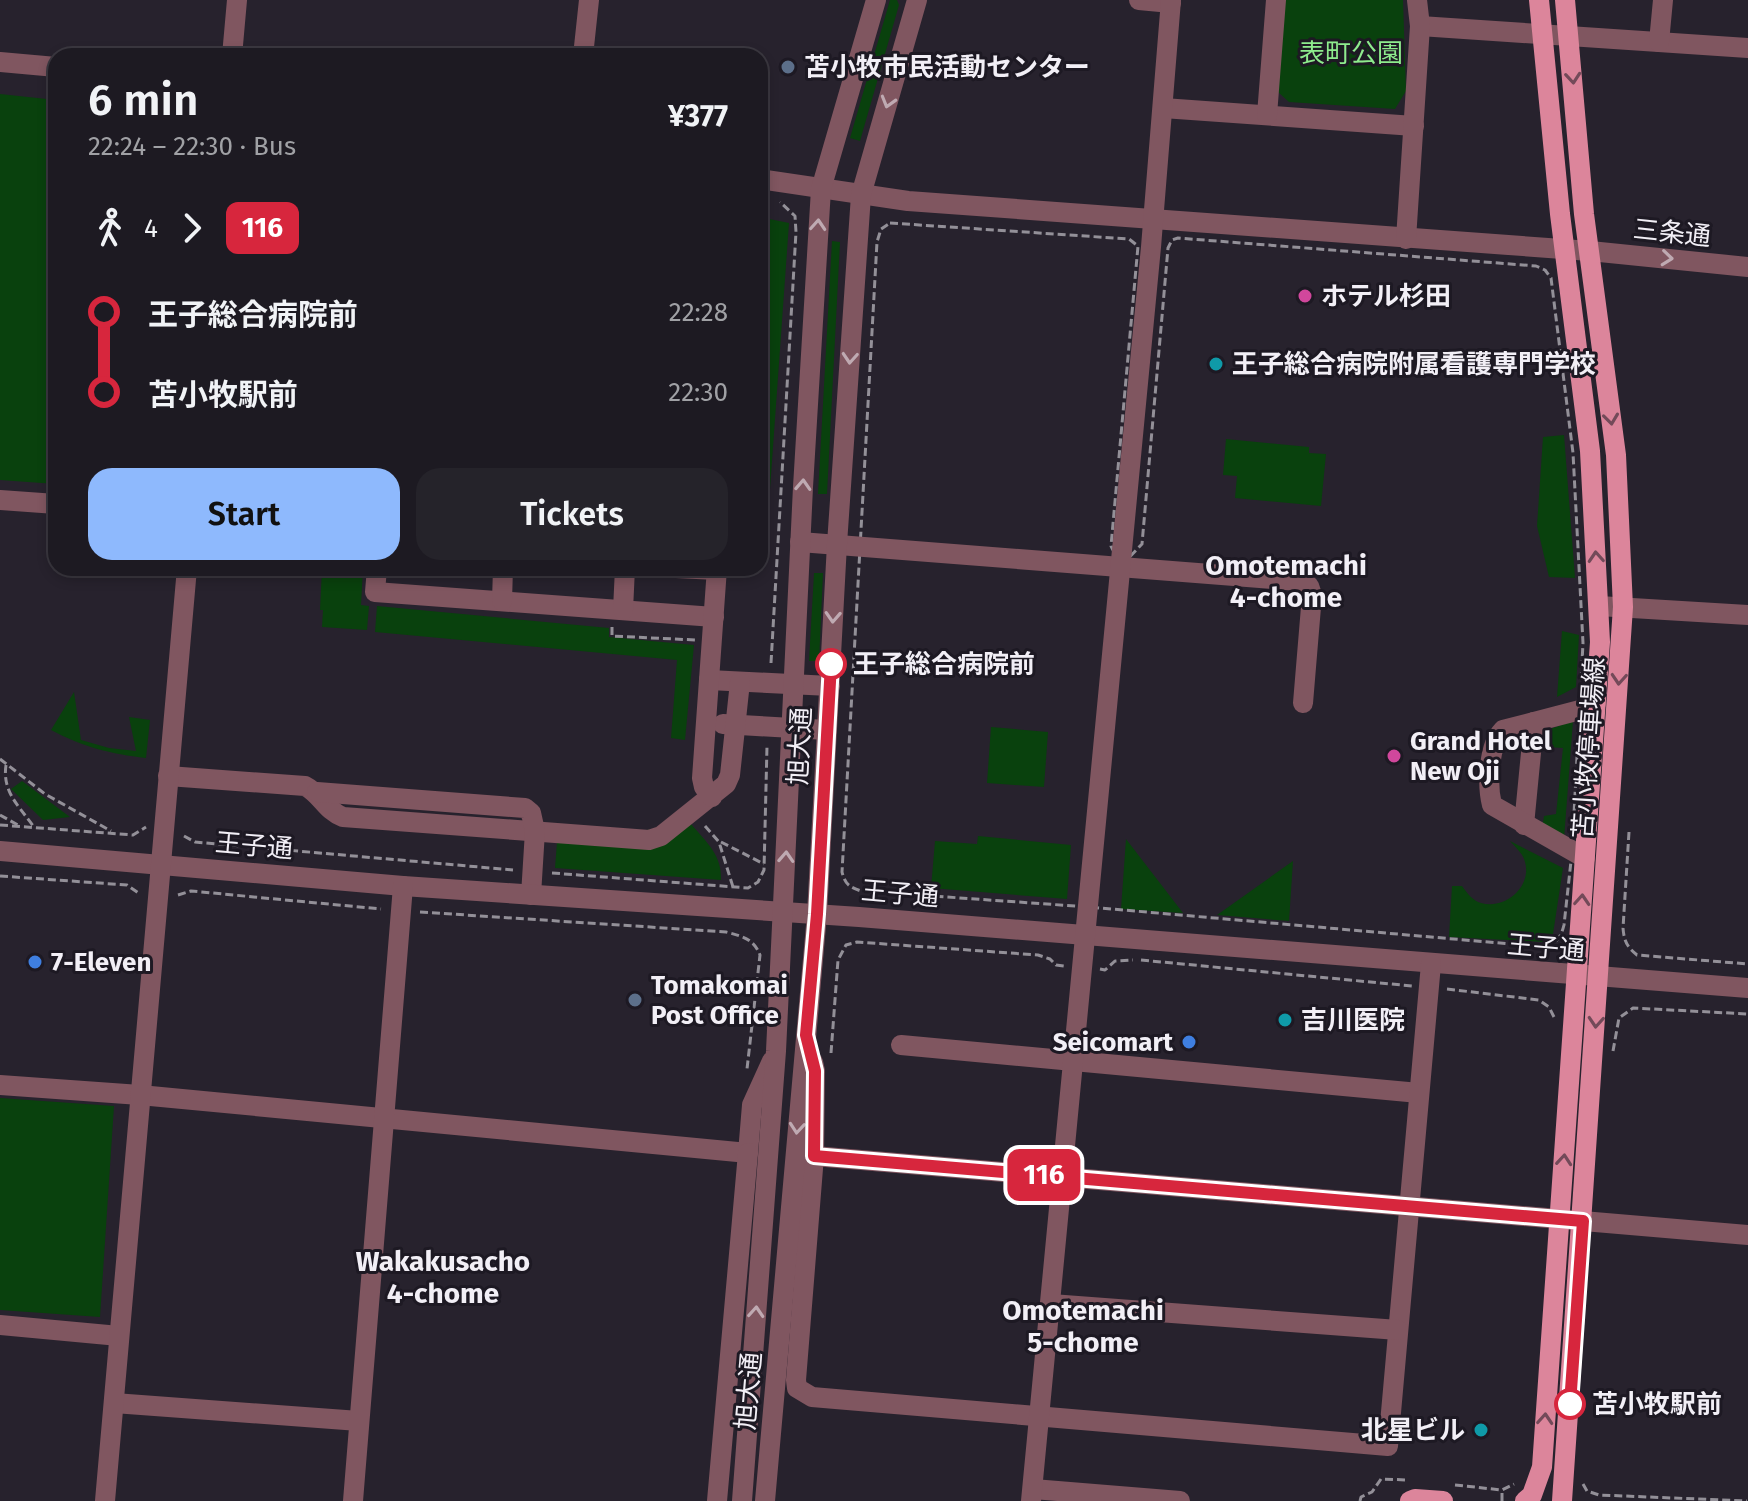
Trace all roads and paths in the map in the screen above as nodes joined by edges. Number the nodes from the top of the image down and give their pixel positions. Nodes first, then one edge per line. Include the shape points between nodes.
1 (237, 0) edge
2 (589, 0) edge
3 (876, 0) edge
4 (917, 0) edge
5 (1139, 0) edge
6 (1276, 0) edge
7 (1417, 0) edge
8 (1539, 0) edge
9 (1565, 0) edge
10 (1663, 0) edge
11 (1171, 1) edge
12 (1420, 26) junction
13 (1543, 34) junction
14 (1569, 36) junction
15 (1659, 42) junction
16 (233, 48) edge
17 (584, 48) edge
18 (1748, 48) edge
19 (0, 62) edge
20 (48, 66) edge
21 (1163, 108) junction
22 (1267, 115) junction
23 (1414, 126) junction
24 (768, 180) edge
25 (821, 189) junction
26 (861, 195) junction
27 (771, 201) dead end
28 (1153, 220) junction
29 (1406, 239) junction
30 (1565, 249) junction
31 (1590, 251) junction
32 (1748, 267) edge
33 (0, 500) edge
34 (48, 503) edge
35 (800, 542) junction
36 (837, 544) junction
37 (1121, 566) junction
38 (186, 576) edge
39 (376, 576) edge
40 (503, 576) edge
41 (624, 576) edge
42 (717, 576) edge
43 (502, 601) junction
44 (1599, 606) junction
45 (1623, 607) junction
46 (1748, 615) edge
47 (617, 616) junction
48 (714, 617) junction
49 (701, 640) dead end
50 (709, 680) junction
51 (740, 682) junction
52 (770, 683) junction
53 (794, 684) junction
54 (830, 686) junction
55 (1303, 703) dead end
56 (1596, 703) junction
57 (1534, 722) junction
58 (706, 723) junction
59 (736, 725) junction
60 (768, 727) junction
61 (792, 728) junction
62 (827, 730) junction
63 (0, 759) edge
64 (6, 765) junction
65 (168, 776) junction
66 (712, 797) junction
67 (691, 812) junction
68 (0, 815) edge
69 (0, 825) edge
70 (1524, 825) junction
71 (19, 826) junction
72 (34, 827) junction
73 (146, 828) dead end
74 (535, 831) junction
75 (112, 832) junction
76 (180, 832) dead end
77 (719, 842) junction
78 (0, 851) edge
79 (1585, 858) junction
80 (161, 863) junction
81 (764, 864) junction
82 (532, 871) junction
83 (0, 876) edge
84 (403, 886) junction
85 (733, 887) junction
86 (531, 895) junction
87 (158, 896) junction
88 (401, 911) junction
89 (783, 913) junction
90 (817, 914) junction
91 (1086, 936) junction
92 (1431, 964) junction
93 (1083, 967) junction
94 (1577, 976) junction
95 (1599, 978) junction
96 (1428, 987) junction
97 (1748, 988) edge
98 (1748, 1014) edge
99 (1556, 1026) dead end
100 (806, 1035) junction
101 (901, 1045) dead end
102 (776, 1051) junction
103 (1612, 1060) dead end
104 (1075, 1061) junction
105 (830, 1066) dead end
106 (746, 1077) dead end
107 (0, 1085) edge
108 (1419, 1093) junction
109 (140, 1095) junction
110 (384, 1118) junction
111 (748, 1153) junction
112 (814, 1156) junction
113 (1064, 1177) junction
114 (1408, 1206) junction
115 (1560, 1219) junction
116 (1583, 1221) junction
117 (1748, 1235) edge
118 (1051, 1304) junction
119 (0, 1325) edge
120 (1398, 1330) junction
121 (119, 1336) junction
122 (114, 1403) junction
123 (1040, 1416) junction
124 (359, 1421) junction
125 (1521, 1476) dead end
126 (1416, 1481) dead end
127 (1581, 1482) dead end
128 (1502, 1490) junction
129 (1444, 1492) edge
130 (1032, 1495) edge
131 (1599, 1495) junction
132 (1529, 1498) edge
133 (105, 1501) edge
134 (353, 1501) edge
135 (717, 1501) edge
136 (742, 1501) edge
137 (765, 1501) edge
138 (1180, 1501) edge
139 (1360, 1501) edge
140 (1410, 1501) edge
141 (1502, 1501) edge
142 (1562, 1501) edge
143 (1598, 1501) edge
144 (1747, 1501) edge

1 - 16 street
2 - 17 street
3 - 25 street, 旭大通
4 -> 26 street, 旭大通
5 - 11 street
6 - 22 street
7 - 12 street
8 - 13 main road, 苫小牧停車場線
9 - 14 main road, 苫小牧停車場線
10 - 15 street
11 - 21 street
12 - 13 street
12 - 23 street
13 - 14 street
13 - 30 main road, 苫小牧停車場線
14 - 15 street
14 -> 31 main road, 苫小牧停車場線
15 - 18 street
19 - 20 street
21 - 22 street
21 - 28 street
22 - 23 street
23 - 29 street
24 - 25 street, 三条通
25 - 26 street, 三条通
35 -> 25 street, 旭大通
26 - 28 street, 三条通
26 -> 36 street, 旭大通
27 - 52 path via 782,203 795,216 796,232
28 - 29 street, 三条通
28 - 37 street
29 - 30 street, 三条通
30 - 31 street, 三条通
44 -> 30 main road, 苫小牧停車場線 via 1590,451
31 -> 32 street, 三条通
31 -> 45 main road, 苫小牧停車場線 via 1616,455
33 - 34 street
35 - 36 street
35 - 53 street, 旭大通
36 - 37 street
36 -> 54 street, 旭大通
37 - 55 street via 1309,586
37 - 91 street
38 - 65 street
39 - 43 street via 375,592
40 - 43 street
41 - 47 street
42 - 48 street
43 - 47 street
44 - 45 street
44 - 56 main road, 苫小牧停車場線
45 - 46 street
45 -> 95 main road, 苫小牧停車場線
47 - 48 street
47 - 49 path via 612,636
48 - 50 street
50 - 51 street
50 - 58 street
51 - 52 street
51 - 59 street
52 - 53 street
53 - 54 street
53 - 61 street, 旭大通
54 - 62 street, 旭大通
56 - 57 street
56 - 79 main road, 苫小牧停車場線
57 - 70 street
57 - 70 street via 1503,730 1494,744 1492,805
58 - 59 street
58 - 66 street via 702,778
59 - 60 street
59 - 66 street via 730,775
60 - 61 street
60 - 81 path
61 - 62 street
89 -> 61 street, 旭大通
62 - 90 street, 旭大通
63 - 64 path
64 - 72 path via 4,781
64 - 75 path
65 - 74 street via 305,786 343,817
65 - 80 street
66 - 67 street
67 - 74 street via 649,840
67 - 77 path
68 - 71 path
69 - 71 path
70 - 79 street
71 - 72 path
72 - 75 path
73 - 75 path via 133,835
74 - 82 street
76 - 82 path via 195,842
77 - 81 path
77 - 85 path
78 - 80 street, 王子通
94 -> 79 main road, 苫小牧停車場線
80 - 84 street, 王子通
80 - 87 street
81 - 85 path via 758,882
82 - 85 path
82 - 86 street
83 - 87 path via 127,885 140,895
84 - 86 street, 王子通
84 - 88 street
86 - 89 street, 王子通
87 - 88 path via 191,891
87 - 109 street
88 - 106 path via 744,937 760,955
88 - 110 street
89 - 90 street, 王子通
89 - 102 street, 旭大通
90 - 91 street, 王子通
90 - 100 street, 旭大通
91 - 92 street, 王子通
91 - 93 street
92 - 94 street, 王子通
92 - 96 street
93 - 96 path via 1105,970 1115,961 1130,959
93 - 104 street
93 - 105 path via 1056,965 1038,955 846,945 838,960
94 - 95 street, 王子通
115 -> 94 main road, 苫小牧停車場線
95 - 97 street, 王子通
95 -> 116 main road, 苫小牧停車場線
96 - 99 path via 1539,1000 1549,1007
96 - 108 street
98 - 103 path via 1633,1008 1619,1018
100 - 112 street via 815,1071
100 -> 137 street, 旭大通
101 - 104 street
102 - 111 street via 752,1105
136 -> 102 street, 旭大通
104 - 108 street
104 - 113 street
107 - 109 street
108 - 114 street
109 - 110 street
109 - 121 street
110 - 111 street
110 - 124 street
111 - 135 street
112 - 113 street
112 - 123 street via 797,1388 812,1397
113 - 114 street
113 - 118 street
114 - 115 street
114 - 120 street
115 - 116 street
132 -> 115 main road, 苫小牧停車場線 via 1542,1467
116 - 117 street
116 - 142 main road, 苫小牧停車場線
118 - 120 street
118 - 123 street
119 - 121 street
120 - 123 street via 1388,1446
121 - 122 street
122 - 124 street
122 - 133 street
123 - 130 street
124 - 134 street
125 - 128 path
126 - 139 path via 1381,1479
127 - 131 path
128 - 129 path
128 - 141 path
129 - 140 main road
130 - 138 street
131 - 143 path
131 - 144 path

